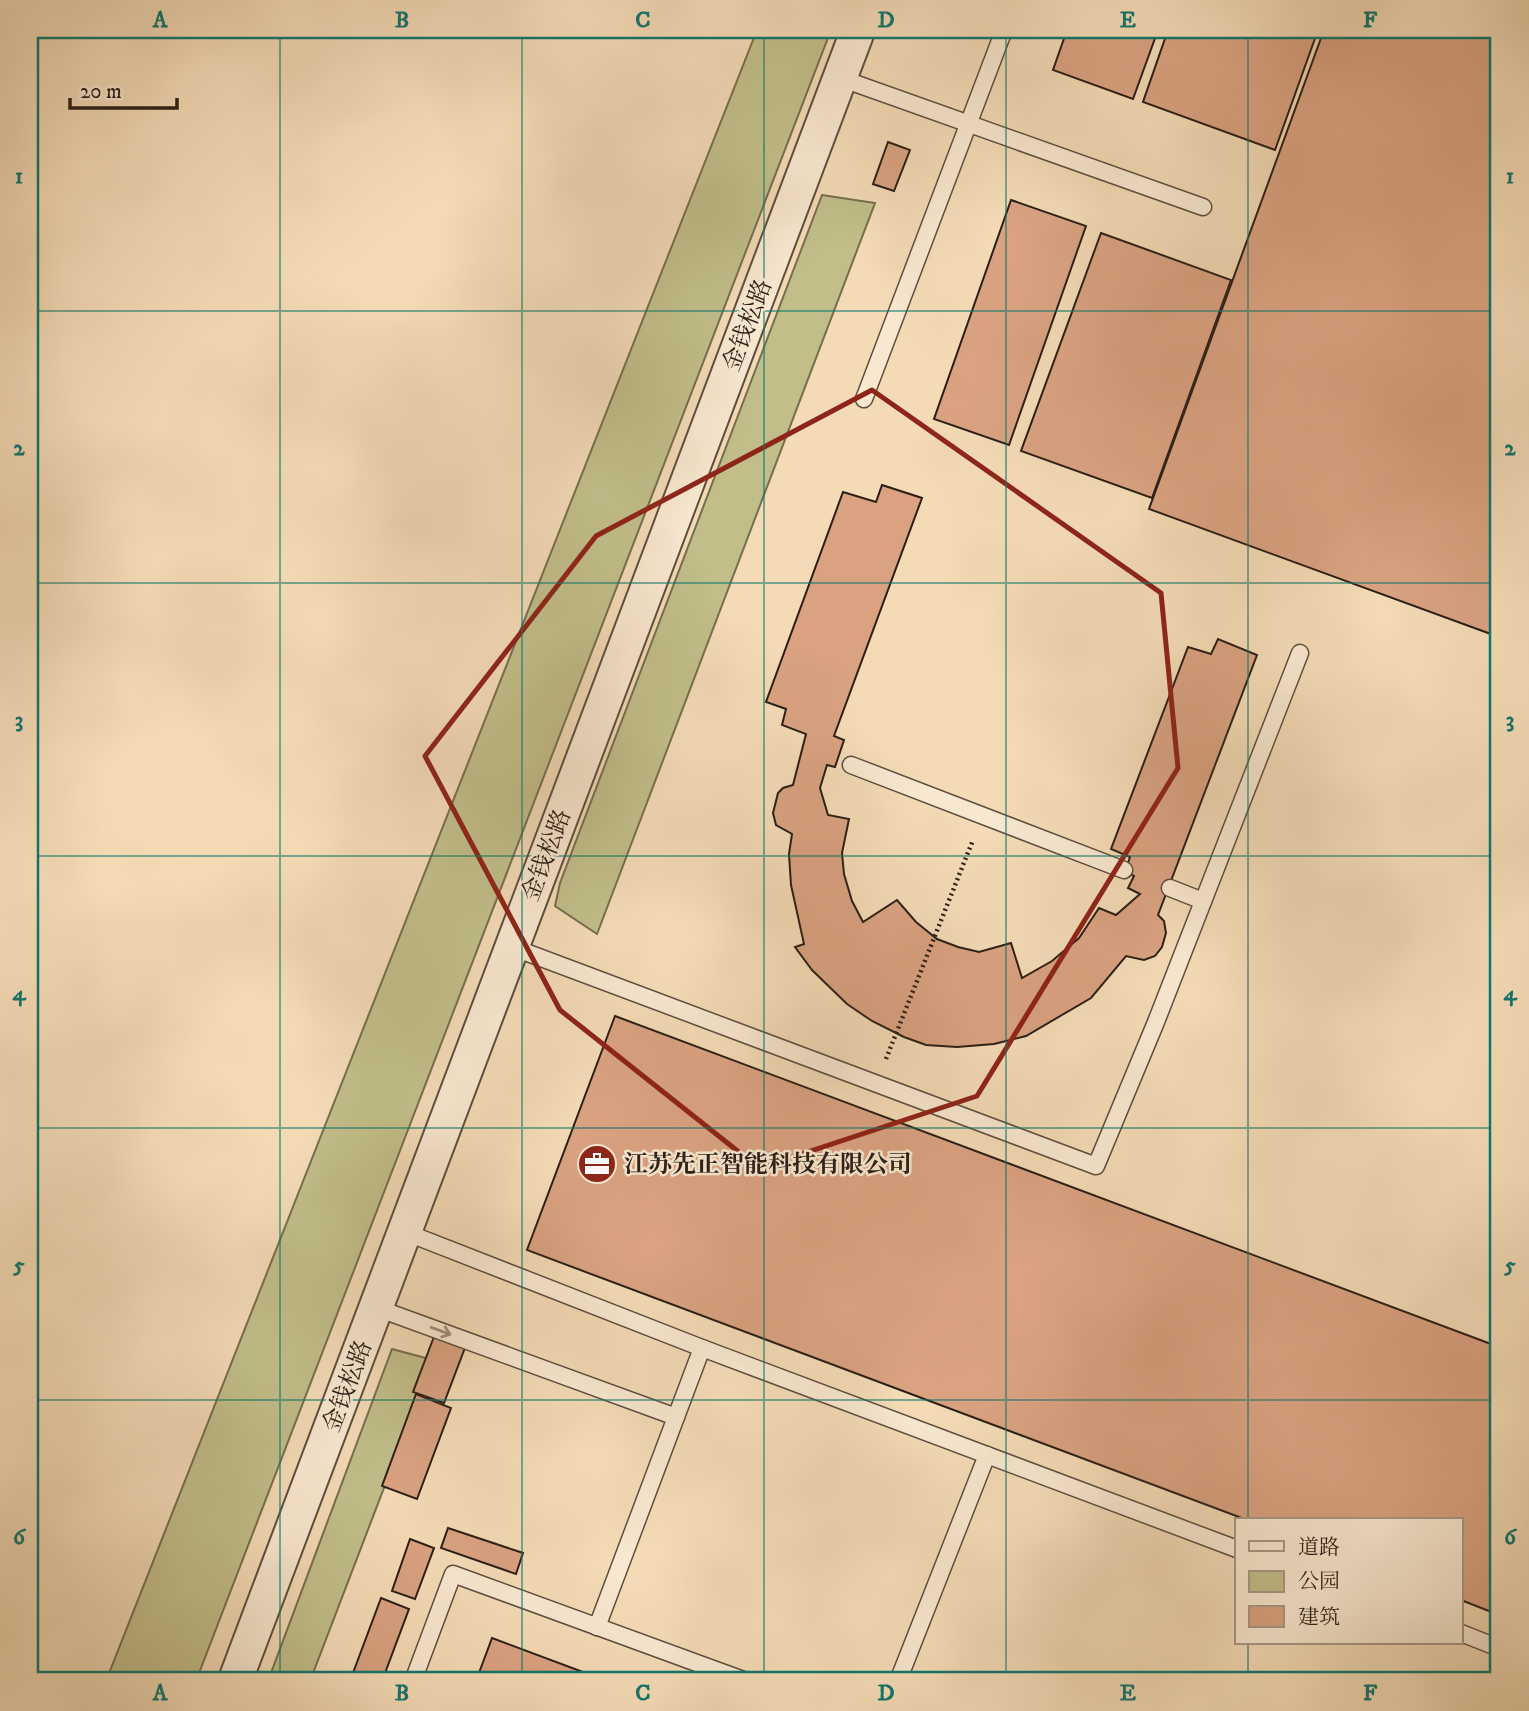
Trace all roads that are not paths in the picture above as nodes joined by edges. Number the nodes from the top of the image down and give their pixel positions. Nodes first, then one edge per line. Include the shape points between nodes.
1 (858, 30) edge
2 (1004, 30) edge
3 (840, 78) junction
4 (968, 124) junction
5 (1203, 207) dead end
6 (864, 399) dead end
7 (1300, 653) dead end
8 (851, 765) dead end
9 (1124, 870) dead end
10 (1170, 888) dead end
11 (1203, 901) junction
12 (512, 947) junction
13 (405, 1231) junction
14 (377, 1308) junction
15 (702, 1348) junction
16 (676, 1417) junction
17 (987, 1455) junction
18 (1235, 1548) edge
19 (597, 1627) junction
20 (1462, 1633) edge
21 (1499, 1648) edge
22 (235, 1681) edge
23 (413, 1681) edge
24 (746, 1681) edge
25 (898, 1681) edge

1 - 3 street, 金钱松路
2 - 4 lane
3 - 4 lane
3 - 12 street, 金钱松路
4 - 5 lane
4 - 6 lane
7 - 11 lane
8 - 9 lane
10 - 11 lane
11 - 12 lane via 1096,1166
12 - 13 street, 金钱松路
13 - 14 street, 金钱松路
13 - 15 lane
14 -> 16 lane
14 - 22 street, 金钱松路
15 - 16 lane
15 - 17 lane
16 - 19 lane
17 - 18 lane
17 - 25 lane
19 - 23 lane via 453,1574
19 - 24 lane
20 - 21 lane

